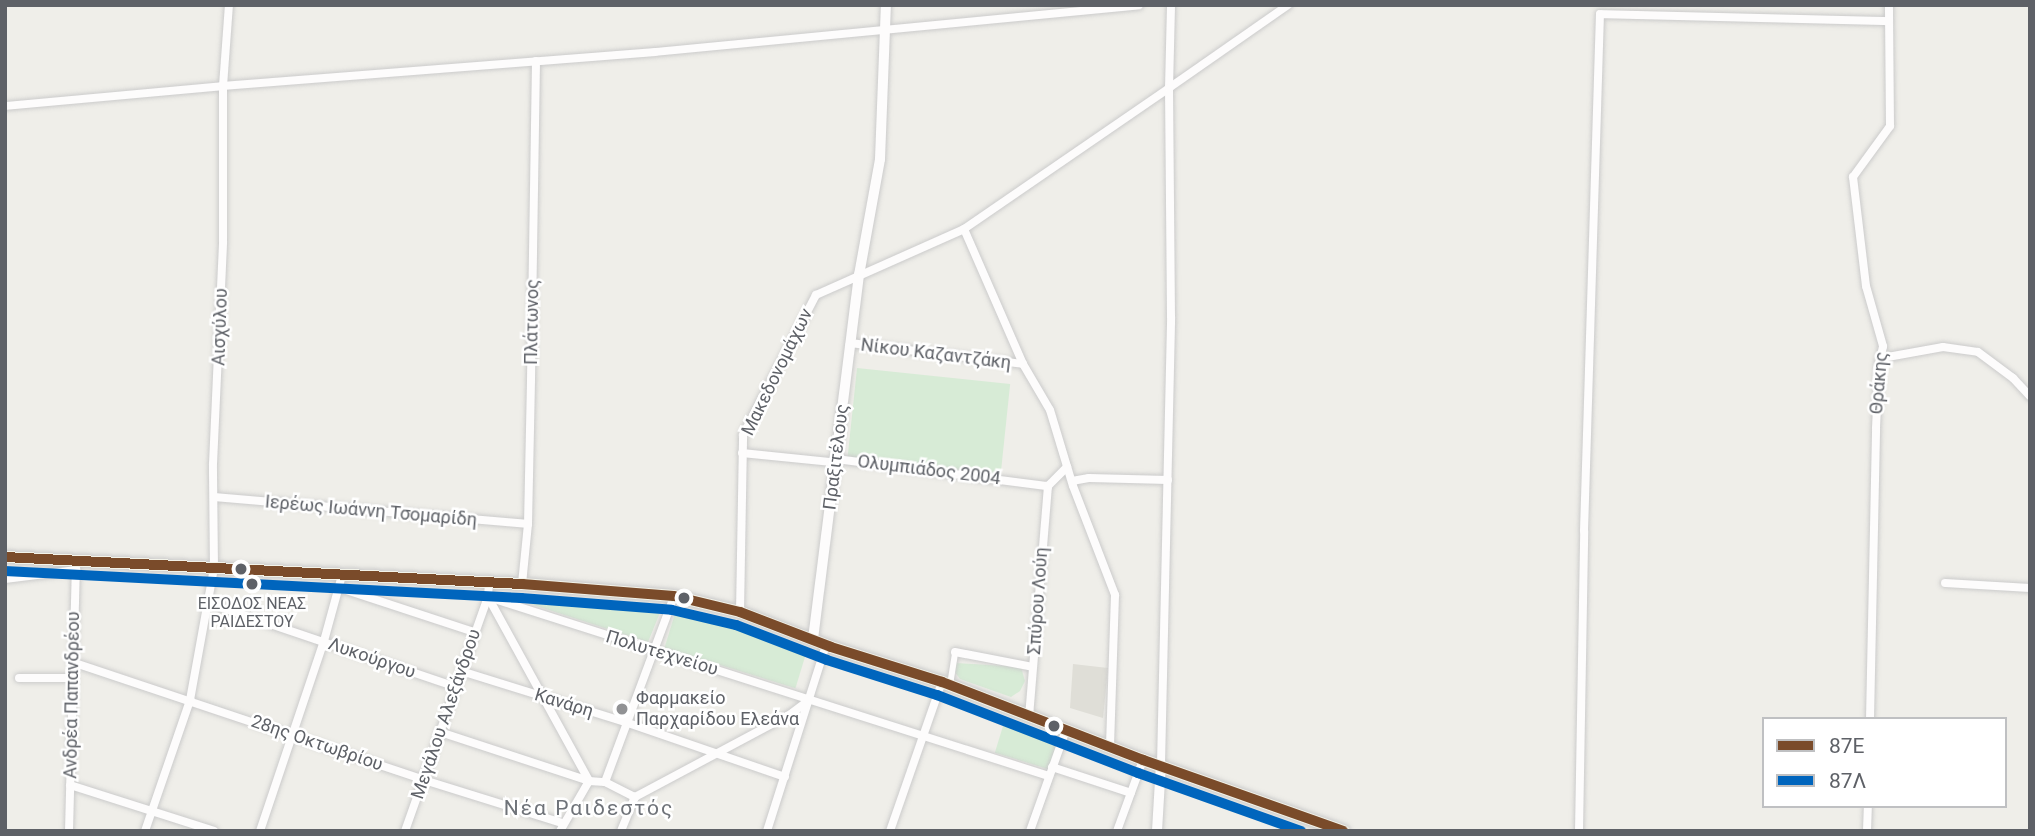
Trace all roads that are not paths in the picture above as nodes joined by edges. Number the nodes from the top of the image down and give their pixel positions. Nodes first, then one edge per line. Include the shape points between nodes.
1 (229, 5) edge
2 (886, 5) edge
3 (1139, 5) edge
4 (1171, 5) edge
5 (1288, 5) edge
6 (1889, 5) edge
7 (1600, 10) edge
8 (1889, 21) junction
9 (886, 29) junction
10 (536, 61) junction
11 (223, 86) junction
12 (1169, 88) junction
13 (5, 106) edge
14 (964, 229) junction
15 (859, 275) junction
16 (850, 343) junction
17 (1882, 358) junction
18 (1023, 364) junction
19 (2030, 396) edge
20 (742, 453) junction
21 (836, 459) junction
22 (1067, 467) junction
23 (1168, 480) junction
24 (1072, 481) junction
25 (1048, 486) junction
26 (215, 497) junction
27 (528, 524) junction
28 (5, 557) edge
29 (76, 565) junction
30 (214, 568) junction
31 (5, 579) edge
32 (341, 581) junction
33 (489, 582) junction
34 (1945, 583) dead end
35 (522, 584) junction
36 (2030, 588) edge
37 (674, 596) junction
38 (488, 597) junction
39 (208, 603) junction
40 (740, 612) junction
41 (474, 632) junction
42 (813, 639) junction
43 (324, 641) junction
44 (826, 645) junction
45 (654, 651) junction
46 (956, 652) joint
47 (72, 662) junction
48 (1033, 667) junction
49 (461, 671) junction
50 (19, 678) dead end
51 (72, 678) junction
52 (946, 684) junction
53 (456, 687) junction
54 (540, 695) junction
55 (190, 700) junction
56 (808, 701) junction
57 (1029, 717) junction
58 (1870, 717) edge
59 (628, 723) junction
60 (1066, 730) junction
61 (440, 732) junction
62 (292, 735) junction
63 (923, 737) junction
64 (1110, 746) junction
65 (717, 754) junction
66 (1143, 760) junction
67 (1161, 764) junction
68 (1051, 772) junction
69 (785, 777) junction
70 (424, 780) junction
71 (589, 780) junction
72 (605, 782) junction
73 (70, 785) junction
74 (1131, 793) junction
75 (635, 797) junction
76 (1868, 808) edge
77 (152, 811) junction
78 (561, 827) edge
79 (69, 831) edge
80 (145, 831) edge
81 (214, 831) edge
82 (260, 831) edge
83 (405, 831) edge
84 (621, 831) edge
85 (767, 831) edge
86 (890, 831) edge
87 (1030, 831) edge
88 (1117, 831) edge
89 (1156, 831) edge
90 (1344, 831) edge
91 (1579, 831) edge
92 (1867, 831) edge

1 - 11 street, Αισχύλου
2 - 9 street, Πραξιτέλους
3 - 9 street
4 - 12 street
5 - 12 street, Μακεδονομάχων
6 - 8 street, Θράκης
7 - 8 street
7 - 91 street
8 - 17 street, Θράκης via 1890,127 1853,177 1866,286 1882,341
9 - 10 street
9 - 15 street, Πραξιτέλους via 883,133
10 - 11 street
10 - 27 street, Πλάτωνος
11 - 13 street
11 - 26 street, Αισχύλου
12 - 14 street, Μακεδονομάχων
12 - 23 street
14 - 15 street, Μακεδονομάχων
14 - 18 street
15 - 16 street, Πραξιτέλους
15 - 20 street, Μακεδονομάχων via 816,295 743,435
16 - 18 street, Νίκου Καζαντζάκη
16 - 21 street, Πραξιτέλους
17 - 19 street via 1943,347 1978,352
17 - 58 street, Θράκης via 1876,428
18 - 22 street via 1050,410
20 - 21 street, Ολυμπιάδος 2004
20 - 40 street, Μακεδονομάχων
21 - 25 street, Ολυμπιάδος 2004
21 - 42 street, Πραξιτέλους
22 - 24 street
22 - 25 street
23 - 24 street
23 - 67 street
24 - 64 street via 1115,595
25 - 48 street, Σπύρου Λούη
26 - 27 street, Ιερέως Ιωάννη Τσομαρίδη
26 - 30 street, Αισχύλου
27 - 35 street, Πλάτωνος
28 - 29 main road
29 - 30 main road
29 - 31 street
29 - 47 street, Ανδρέα Παπανδρέου
30 - 32 main road
30 - 39 street, Αισχύλου
32 - 33 main road
32 - 41 street
32 - 43 street
33 - 35 main road
33 - 38 street
34 - 36 street
35 - 37 main road
37 - 40 main road
37 - 45 street
38 - 41 street, Μεγάλου Αλεξάνδρου
38 - 45 street, Πολυτεχνείου
38 - 54 street
39 - 43 street, Λυκούργου
39 - 55 street, Αισχύλου
40 - 42 main road
41 - 49 street, Μεγάλου Αλεξάνδρου
42 - 44 main road
43 - 53 street, Λυκούργου
43 - 62 street
44 - 52 main road
44 - 56 street
45 - 56 street, Πολυτεχνείου
45 - 59 street
46 - 48 street
46 - 52 street
47 - 51 street, Ανδρέα Παπανδρέου
47 - 55 street, 28ης Οκτωβρίου
48 - 57 street, Σπύρου Λούη
49 - 53 street, Μεγάλου Αλεξάνδρου
49 - 54 street, Κανάρη
50 - 51 street
51 - 73 street, Ανδρέα Παπανδρέου
52 - 57 main road
52 - 63 street
53 - 61 street, Μεγάλου Αλεξάνδρου
54 - 59 street, Κανάρη
54 - 71 street
55 - 62 street, 28ης Οκτωβρίου
55 - 77 street, Αισχύλου
56 - 63 street, Πολυτεχνείου
56 - 65 street
56 - 69 street
57 - 60 main road
59 - 65 street, Κανάρη
59 - 72 street
60 - 64 main road
60 - 68 street
61 - 70 street, Μεγάλου Αλεξάνδρου
61 - 71 street
62 - 70 street, 28ης Οκτωβρίου
62 - 82 street
63 - 68 street, Πολυτεχνείου
63 - 86 street
64 - 66 main road
65 - 69 street, Κανάρη
65 - 75 street
66 - 67 main road
66 - 74 street
67 - 89 street
67 - 90 main road
68 - 74 street, Πολυτεχνείου
68 - 87 street
69 - 85 street
70 - 78 street, 28ης Οκτωβρίου
70 - 83 street, Μεγάλου Αλεξάνδρου
71 - 72 street
71 - 78 street
72 - 75 street
73 - 77 street
73 - 79 street, Ανδρέα Παπανδρέου
74 - 88 street
75 - 84 street
76 - 92 street
77 - 80 street, Αισχύλου
77 - 81 street

